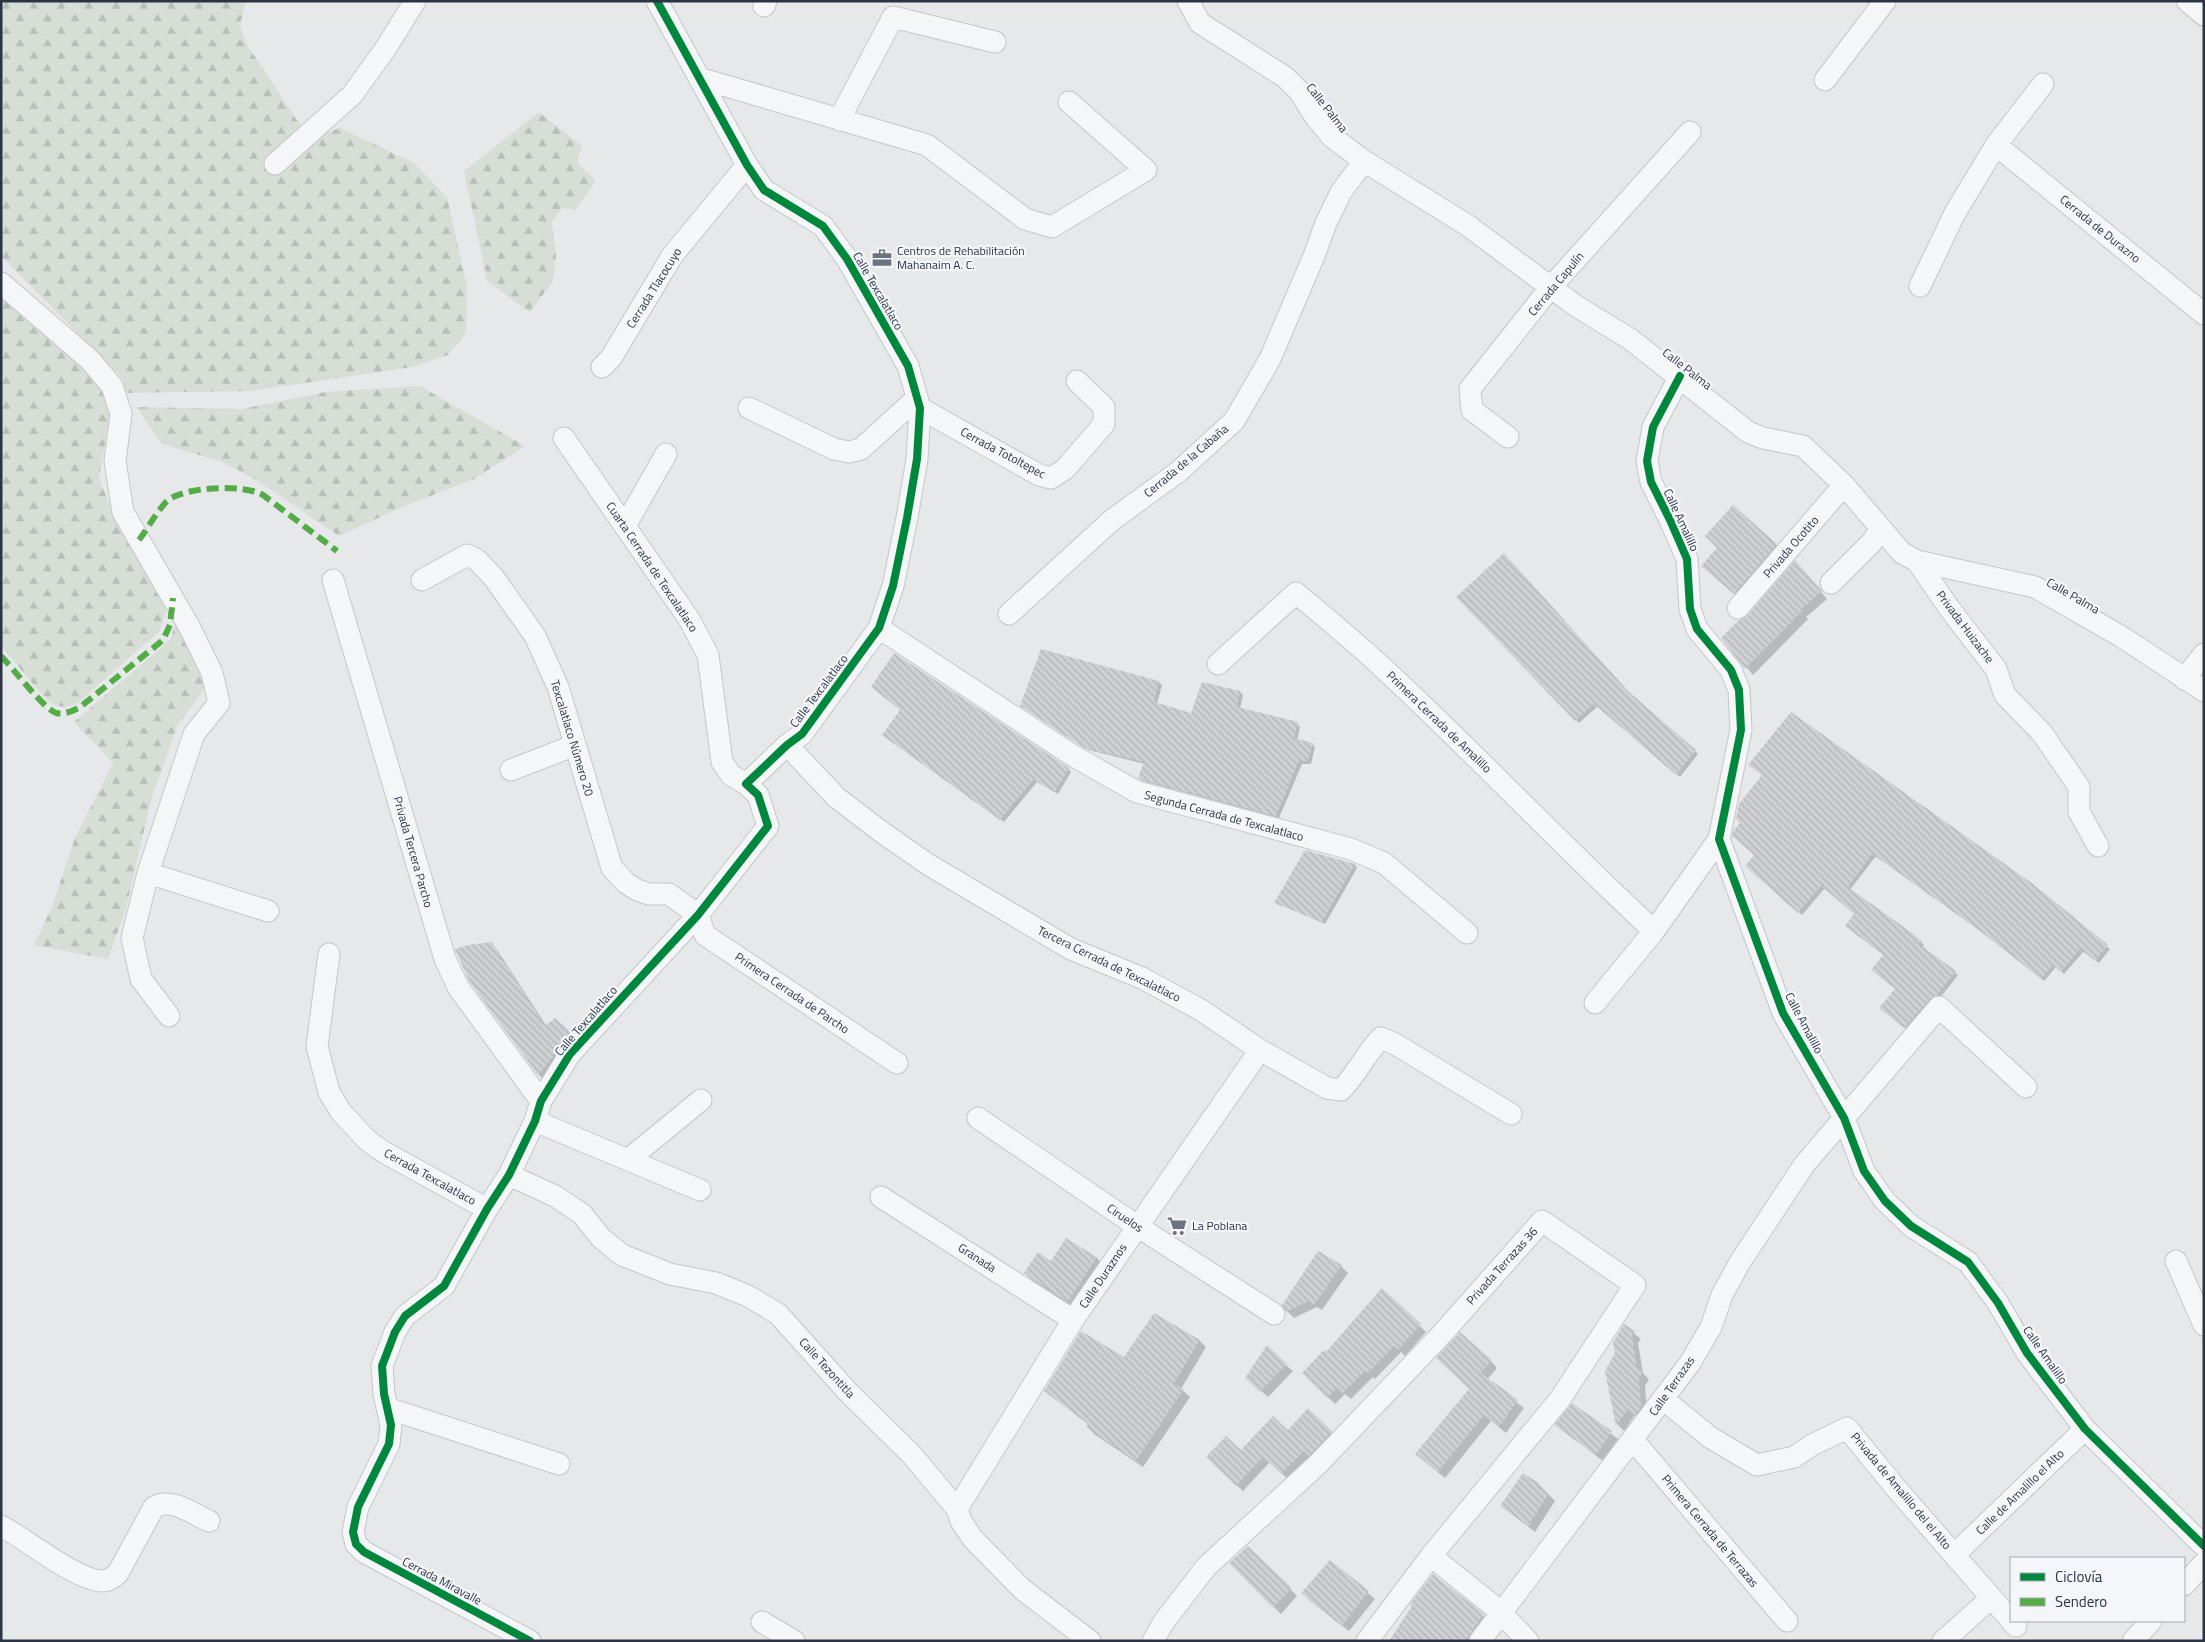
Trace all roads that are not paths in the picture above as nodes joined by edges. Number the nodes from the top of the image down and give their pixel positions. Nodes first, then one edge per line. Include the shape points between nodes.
1 (415, 1) edge
2 (657, 1) edge
3 (1188, 1) edge
4 (1885, 1) edge
5 (2187, 1) edge
6 (2204, 14) edge
7 (995, 42) dead end
8 (699, 78) junction
9 (1825, 80) dead end
10 (2043, 84) dead end
11 (1069, 102) dead end
12 (839, 120) junction
13 (1690, 132) dead end
14 (1996, 145) junction
15 (1364, 162) junction
16 (275, 164) dead end
17 (747, 165) junction
18 (1, 283) edge
19 (1920, 286) dead end
20 (1550, 288) junction
21 (2204, 314) edge
22 (602, 367) dead end
23 (1680, 376) junction
24 (1077, 381) dead end
25 (918, 403) junction
26 (749, 408) dead end
27 (1508, 437) dead end
28 (564, 438) dead end
29 (666, 454) dead end
30 (1844, 486) junction
31 (624, 526) junction
32 (1882, 529) junction
33 (1917, 561) junction
34 (333, 580) dead end
35 (422, 580) dead end
36 (1832, 583) dead end
37 (1738, 608) dead end
38 (1010, 614) dead end
39 (879, 628) junction
40 (2204, 654) edge
41 (1218, 664) dead end
42 (2184, 678) junction
43 (2204, 691) edge
44 (787, 745) junction
45 (575, 746) junction
46 (511, 770) dead end
47 (746, 784) junction
48 (1719, 839) junction
49 (2098, 846) dead end
50 (148, 873) junction
51 (268, 911) dead end
52 (698, 914) junction
53 (1654, 931) junction
54 (1467, 932) dead end
55 (329, 954) dead end
56 (1595, 1004) dead end
57 (170, 1016) dead end
58 (1260, 1050) junction
59 (897, 1063) dead end
60 (2026, 1087) dead end
61 (701, 1100) dead end
62 (538, 1111) junction
63 (1511, 1114) dead end
64 (978, 1118) dead end
65 (1844, 1118) junction
66 (629, 1159) junction
67 (508, 1175) junction
68 (700, 1190) dead end
69 (881, 1197) dead end
70 (487, 1209) junction
71 (1137, 1226) junction
72 (2176, 1261) dead end
73 (1274, 1314) dead end
74 (1073, 1320) junction
75 (2204, 1325) edge
76 (1664, 1399) junction
77 (387, 1408) junction
78 (2085, 1429) junction
79 (1633, 1440) junction
80 (559, 1464) dead end
81 (957, 1510) junction
82 (209, 1521) dead end
83 (1, 1526) edge
84 (353, 1532) joint
85 (2204, 1546) edge
86 (1954, 1555) junction
87 (1431, 1556) junction
88 (2204, 1563) edge
89 (2185, 1584) edge
90 (1990, 1599) junction
91 (1501, 1614) junction
92 (2010, 1620) edge
93 (1788, 1621) dead end
94 (762, 1622) dead end
95 (2012, 1622) edge
96 (2150, 1622) edge
97 (2016, 1626) dead end
98 (530, 1641) edge
99 (794, 1641) edge
100 (1090, 1641) edge
101 (1154, 1641) edge
102 (1367, 1641) edge
103 (1480, 1641) edge
104 (1528, 1641) edge
105 (1943, 1641) edge
106 (2133, 1641) edge

1 - 16 street via 352,94
2 - 8 street, Calle Texcalatlaco
3 - 15 street, Calle Palma via 1200,24 1285,77 1300,92 1332,137
4 - 9 street
5 - 6 street
7 - 12 street via 892,17
8 - 12 street
8 - 17 street, Calle Texcalatlaco
10 - 14 street
11 - 12 street via 1146,170 1052,227 1025,219 927,145
13 - 20 street, Cerrada Capulín
14 - 19 street via 1954,214
14 - 21 street, Cerrada de Durazno
15 - 20 street, Calle Palma via 1467,225
15 - 38 street, Cerrada de la Cabaña via 1341,192 1270,359 1234,420 1178,472 1112,520
17 - 22 street, Cerrada Tlacocuyo via 672,256 612,358
17 - 25 street, Calle Texcalatlaco via 764,190 823,226 847,259 908,366
18 - 50 street via 90,360 112,386 121,414 115,461 123,512 190,628 212,673 219,703 194,734
20 - 23 street, Calle Palma via 1630,339
20 - 27 street, Cerrada Capulín via 1470,389 1472,410
23 - 30 street, Calle Palma via 1748,432 1803,446
23 - 48 street, Calle Amalillo via 1653,427 1646,460 1651,482 1687,559 1690,608 1697,629 1731,670 1739,690 1741,730
24 - 25 street, Cerrada Totoltepec via 1104,408 1104,424 1065,469 1052,478 1039,475
25 - 26 street via 861,449 849,452 834,449
25 - 39 street, Calle Texcalatlaco via 917,459 907,518 893,586
28 - 31 street, Cuarta Cerrada de Texcalatlaco
29 - 31 street
30 - 32 street, Calle Palma
30 - 37 street, Privada Ocotito
31 - 47 street, Cuarta Cerrada de Texcalatlaco via 689,619 708,655 722,762 731,775
32 - 33 street, Calle Palma via 1902,553
32 - 36 street
33 - 42 street, Calle Palma via 2035,587 2122,637
33 - 49 street, Privada Huizache via 1996,669 2005,695 2042,733 2079,787 2079,812
34 - 62 street, Privada Tercera Parcho via 445,959 458,987
35 - 45 street, Texcalatlaco Número 20 via 466,555 477,560 494,578 535,636 558,687
39 - 44 street, Calle Texcalatlaco via 802,734
39 - 54 street, Segunda Cerrada de Texcalatlaco via 1072,755 1137,792 1351,849 1384,863
40 - 42 street
41 - 53 street, Primera Cerrada de Amalillo via 1296,593 1382,666
42 - 43 street, Calle Palma
44 - 47 street, Calle Texcalatlaco
44 - 58 street, Tercera Cerrada de Texcalatlaco via 837,798 930,865 1070,949 1142,978 1192,1006
45 - 46 street
45 - 52 street, Texcalatlaco Número 20 via 612,868 637,890 669,894
47 - 52 street, Calle Texcalatlaco via 758,795 768,826
48 - 53 street
48 - 65 street, Calle Amalillo via 1783,1013
50 - 51 street
50 - 57 street via 132,938 140,979
52 - 59 street, Primera Cerrada de Parcho via 705,935
52 - 62 street, Calle Texcalatlaco via 570,1054
53 - 56 street
55 - 70 street, Cerrada Texcalatlaco via 317,1046 329,1092 341,1112 367,1140 390,1156
58 - 63 street, Tercera Cerrada de Texcalatlaco via 1327,1088 1341,1090 1381,1038
58 - 71 street, Calle Duraznos
60 - 65 street, Calle Terrazas via 1939,1008
61 - 66 street
62 - 66 street
62 - 67 street, Calle Texcalatlaco
64 - 71 street, Ciruelos
65 - 76 street, Calle Terrazas via 1804,1165 1740,1262 1722,1295 1711,1327
65 - 78 street, Calle Amalillo via 1864,1171 1885,1201 1911,1226 1968,1262 1998,1303 2027,1353
66 - 68 street
67 - 70 street, Calle Texcalatlaco
67 - 81 street, Calle Tezontitla via 555,1196 582,1214 601,1238 622,1255 670,1274 716,1283 748,1296 778,1314 848,1392 912,1455
69 - 74 street, Granada
70 - 77 street, Calle Texcalatlaco via 444,1286 405,1316 395,1332 382,1366
71 - 73 street, Ciruelos
71 - 74 street, Calle Duraznos
72 - 75 street
74 - 81 street, Calle Duraznos
76 - 79 street, Calle Terrazas
76 - 86 street, Privada de Amalillo del el Alto via 1711,1438 1757,1465 1794,1457 1848,1428
77 - 80 street
77 - 84 street, Calle Texcalatlaco via 391,1425 389,1444 358,1506
78 - 85 street, Calle Amalillo
78 - 86 street, Calle de Amalillo el Alto
79 - 91 street, Calle Terrazas
79 - 93 street, Primera Cerrada de Terrazas
81 - 100 street, Calle Tezontitla via 973,1539 1022,1589
82 - 83 street via 169,1503 161,1503 154,1507 118,1573 113,1579 103,1581 92,1580 61,1564
84 - 98 street, Cerrada Miravalle via 356,1544 364,1552
86 - 90 street, Privada de Amalillo del el Alto
87 - 91 street
87 - 101 street, Privada Terrazas 36 via 1560,1399 1635,1285 1542,1222 1441,1335 1318,1464 1206,1567 1163,1623
87 - 102 street, Privada Terrazas 36
88 - 89 street
90 - 92 street, Privada de Amalillo del el Alto
90 - 105 street
91 - 103 street, Calle Terrazas
91 - 104 street
94 - 99 street
95 - 97 street, Privada de Amalillo del el Alto
96 - 106 street

